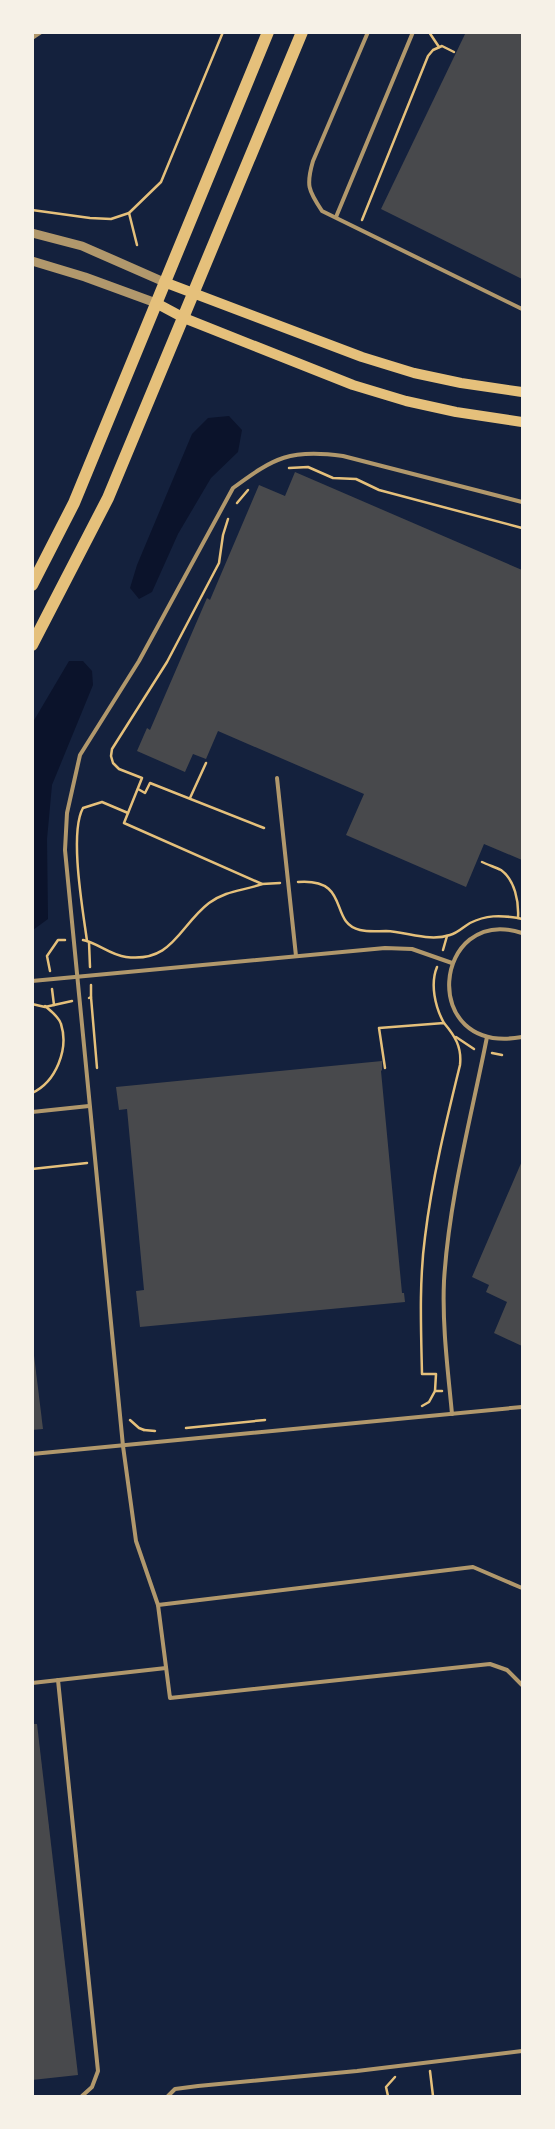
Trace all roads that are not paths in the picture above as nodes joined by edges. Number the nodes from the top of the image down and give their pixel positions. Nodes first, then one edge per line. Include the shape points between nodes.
1 (41, 32) edge
2 (268, 32) edge
3 (302, 32) edge
4 (368, 32) edge
5 (413, 32) edge
6 (32, 38) edge
7 (336, 217) junction
8 (32, 233) edge
9 (32, 261) edge
10 (164, 282) junction
11 (193, 295) junction
12 (156, 304) junction
13 (522, 309) edge
14 (184, 318) junction
15 (522, 392) edge
16 (522, 422) edge
17 (522, 502) edge
18 (32, 585) edge
19 (32, 645) edge
20 (277, 778) dead end
21 (522, 933) edge
22 (296, 956) junction
23 (452, 963) junction
24 (32, 977) edge
25 (76, 977) junction
26 (40, 980) junction
27 (32, 981) edge
28 (522, 1036) edge
29 (487, 1037) junction
30 (89, 1106) junction
31 (32, 1112) edge
32 (522, 1407) edge
33 (452, 1414) junction
34 (123, 1446) junction
35 (32, 1454) edge
36 (522, 1588) edge
37 (158, 1605) junction
38 (166, 1668) junction
39 (58, 1680) junction
40 (32, 1682) edge
41 (522, 1684) edge
42 (522, 2051) edge
43 (82, 2096) edge
44 (168, 2096) edge

1 - 6 lane
2 - 10 main road
3 - 11 main road
4 - 7 lane via 308,177 309,192 322,211
5 - 7 lane
7 - 13 lane
8 - 10 street via 82,246
9 - 12 street
10 - 11 main road
10 - 12 main road
11 - 14 main road
11 - 15 main road via 414,373
12 - 14 main road
12 - 18 main road via 74,503
14 - 16 main road via 353,385 456,412
14 - 19 main road via 108,498
17 - 25 lane via 343,456 315,452 287,455 258,469 233,488 139,661 80,755 67,813 65,850
20 - 22 lane
21 - 23 lane via 511,929 493,930 476,936
22 - 23 lane via 385,948 412,949
22 - 25 lane
23 - 29 lane via 448,981 454,1008 470,1029
24 - 26 lane
25 - 26 lane
25 - 30 lane
26 - 27 lane
28 - 29 lane via 505,1040
29 - 33 lane via 460,1169 444,1282 445,1343
30 - 31 lane
30 - 34 lane
32 - 33 lane
33 - 34 lane
34 - 35 lane
34 - 37 lane via 136,1541
36 - 37 lane via 473,1567
37 - 38 lane
38 - 39 lane
38 - 41 lane via 170,1698 490,1664 507,1670
39 - 40 lane
39 - 43 lane via 98,2071 92,2087
42 - 44 lane via 198,2086 176,2089

